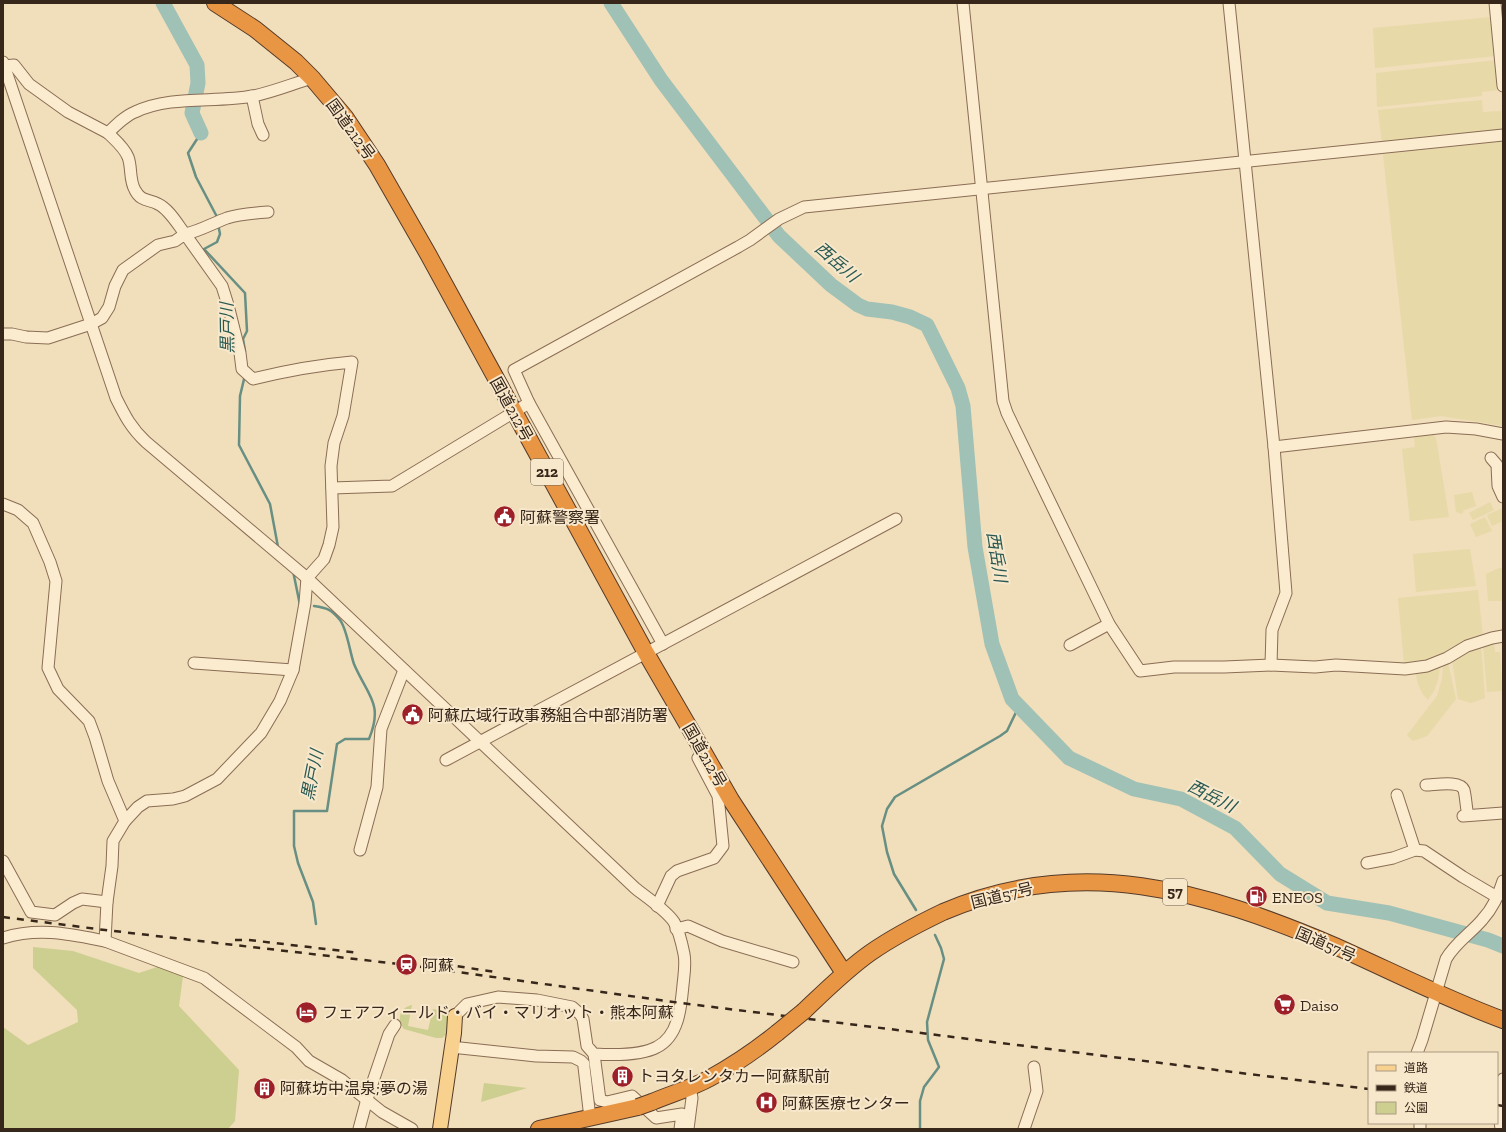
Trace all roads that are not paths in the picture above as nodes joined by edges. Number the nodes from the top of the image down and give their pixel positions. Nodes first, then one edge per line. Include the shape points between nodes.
1 (215, 3) edge
2 (963, 3) edge
3 (1229, 3) edge
4 (1495, 3) edge
5 (4, 64) edge
6 (312, 78) junction
7 (1503, 86) edge
8 (252, 96) junction
9 (108, 132) junction
10 (263, 135) dead end
11 (1503, 135) edge
12 (1245, 162) junction
13 (983, 190) junction
14 (268, 212) dead end
15 (185, 234) junction
16 (91, 324) junction
17 (3, 334) edge
18 (529, 403) junction
19 (513, 412) junction
20 (1503, 434) edge
21 (1274, 447) junction
22 (1491, 458) dead end
23 (332, 488) junction
24 (1503, 497) edge
25 (3, 504) edge
26 (896, 519) dead end
27 (306, 578) junction
28 (1109, 624) junction
29 (1503, 636) edge
30 (664, 644) junction
31 (1070, 645) dead end
32 (646, 653) junction
33 (194, 663) dead end
34 (1272, 665) junction
35 (293, 670) junction
36 (404, 670) junction
37 (481, 742) junction
38 (704, 753) junction
39 (446, 760) dead end
40 (1426, 785) dead end
41 (1397, 795) dead end
42 (1503, 813) edge
43 (125, 821) junction
44 (360, 850) dead end
45 (1414, 850) junction
46 (3, 860) edge
47 (1367, 863) dead end
48 (1503, 881) edge
49 (1497, 897) junction
50 (107, 902) junction
51 (658, 906) junction
52 (676, 929) junction
53 (3, 938) edge
54 (105, 941) junction
55 (793, 962) dead end
56 (844, 973) junction
57 (1437, 993) junction
58 (455, 1016) joint
59 (1503, 1020) edge
60 (395, 1025) dead end
61 (451, 1047) junction
62 (1417, 1052) edge
63 (594, 1054) junction
64 (1034, 1067) dead end
65 (1503, 1079) edge
66 (690, 1087) junction
67 (1498, 1096) edge
68 (367, 1099) junction
69 (1498, 1105) edge
70 (590, 1118) junction
71 (359, 1129) edge
72 (412, 1129) edge
73 (440, 1129) edge
74 (539, 1129) edge
75 (680, 1129) edge
76 (688, 1129) edge
77 (1024, 1129) edge
78 (1501, 1129) edge

1 - 6 highway, 国道212号 / 212 via 255,29
2 - 13 street
3 - 12 street
4 - 7 street
5 - 9 street via 14,65 29,84 68,112
5 - 16 street
6 - 8 street
6 - 19 highway, 国道212号 / 212 via 345,117 377,165
8 - 9 street via 166,102 149,106 133,112
8 - 10 street
9 - 15 street via 128,157 135,190 144,200 158,204 168,212
11 - 12 street
12 - 13 street
12 - 21 street
13 - 18 street via 804,207 779,219 750,240 514,370
13 - 28 street via 1003,401
14 - 15 street via 243,214
15 - 16 street via 175,241 158,245 123,270 109,307 102,318
15 - 23 street via 222,286 242,369 253,380 285,371 352,362 343,416 334,443
16 - 17 street via 48,338
16 - 27 street via 116,398 134,430
18 - 19 street
18 - 30 street
19 - 23 street via 392,486
19 - 32 highway, 国道212号 / 212
20 - 21 street via 1446,427
21 - 34 street via 1286,593 1272,630
22 - 24 street via 1497,466 1498,486
23 - 27 street via 333,527 329,545 324,559
25 - 43 street via 18,510 33,523 50,562 56,581 48,668 58,689 89,721 108,781
26 - 30 street
27 - 35 street via 305,603
27 - 36 street
28 - 31 street
28 - 34 street via 1140,671 1174,667
29 - 34 street via 1467,646 1427,666 1405,669
30 - 32 street
32 - 37 street
32 - 38 highway, 国道212号 / 212
33 - 35 street
35 - 43 street via 280,701 261,733 217,779 185,796 147,801 138,806
36 - 37 street
36 - 44 street via 381,729 377,787
37 - 39 street
37 - 51 street via 635,888
38 - 51 street via 698,758 718,796 722,846 714,858 677,871 671,876
38 - 56 highway, 国道212号 / 212 via 731,800
40 - 42 street via 1461,786 1464,790 1465,816
41 - 45 street
43 - 50 street via 114,842
45 - 47 street via 1393,858
45 - 49 street via 1424,851
46 - 50 street via 31,912 55,915 82,899
48 - 49 street
49 - 57 street via 1482,921 1451,950
50 - 54 street
51 - 52 street via 673,921
52 - 55 street via 688,926 722,941
52 - 63 street via 685,955 685,972 679,1016 671,1034 657,1048 643,1052
53 - 54 street via 41,932
54 - 68 street via 204,978 296,1047 308,1061 342,1080
56 - 57 highway, 国道57号 / 57 via 900,934 965,903 1024,887 1063,882 1112,883 1181,893 1240,910 1334,946
56 - 66 highway, 国道57号 / 57, bridge via 804,1011 749,1055
57 - 59 highway, 国道57号 / 57
57 - 62 street
58 - 61 main road
58 - 63 street via 467,1004 498,997 537,1000 572,1007 583,1019 587,1046
60 - 68 street via 389,1034
61 - 70 street via 576,1058 584,1064
61 - 73 main road
63 - 75 street via 600,1100 607,1102 632,1096 656,1118 682,1114
64 - 77 street via 1037,1091
65 - 67 street
66 - 70 highway, 国道57号 / 57 via 645,1104
66 - 76 street via 692,1098
68 - 71 street
68 - 72 street via 382,1112
69 - 78 street
70 - 74 highway, 国道57号 / 57

